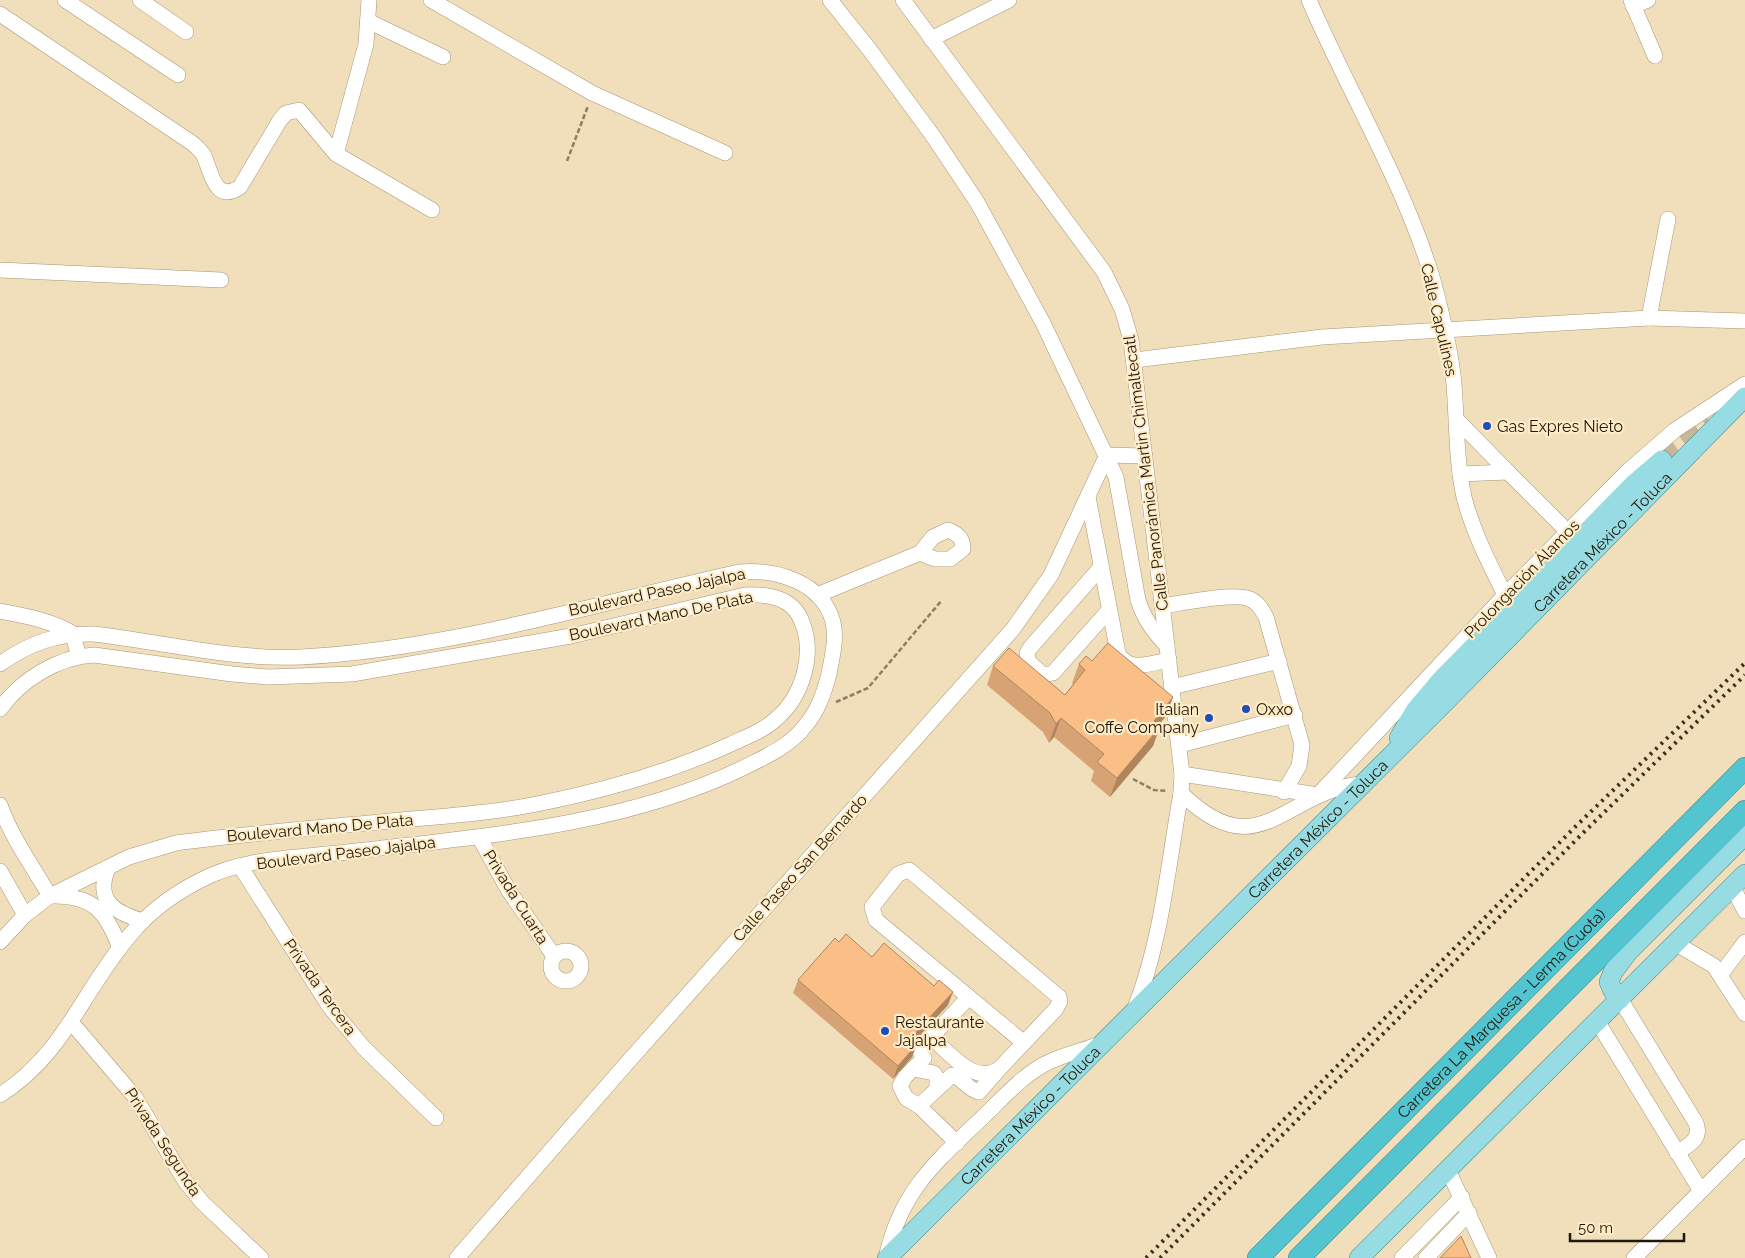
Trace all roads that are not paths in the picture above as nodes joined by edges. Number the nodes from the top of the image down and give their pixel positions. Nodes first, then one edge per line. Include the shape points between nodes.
1 (65, 0) edge
2 (140, 0) edge
3 (368, 0) edge
4 (430, 0) edge
5 (830, 0) edge
6 (903, 0) edge
7 (1009, 0) edge
8 (1310, 0) edge
9 (1648, 0) edge
10 (1632, 3) edge
11 (0, 14) edge
12 (368, 21) junction
13 (186, 32) dead end
14 (932, 39) junction
15 (1655, 56) dead end
16 (443, 57) dead end
17 (178, 75) dead end
18 (725, 153) dead end
19 (336, 154) junction
20 (432, 210) dead end
21 (1668, 219) dead end
22 (0, 270) edge
23 (221, 280) dead end
24 (1649, 318) junction
25 (1745, 321) edge
26 (1444, 329) junction
27 (1135, 360) junction
28 (1745, 384) edge
29 (1745, 397) edge
30 (1456, 420) junction
31 (1107, 456) junction
32 (1145, 456) junction
33 (1662, 460) tunnel mouth
34 (1508, 472) junction
35 (1460, 474) junction
36 (1088, 496) junction
37 (1568, 532) junction
38 (920, 553) dead end
39 (1101, 567) junction
40 (817, 594) junction
41 (1505, 595) junction
42 (1162, 606) junction
43 (1110, 610) junction
44 (0, 611) edge
45 (567, 612) junction
46 (72, 633) junction
47 (571, 636) junction
48 (1168, 653) junction
49 (79, 656) junction
50 (1278, 661) junction
51 (0, 664) edge
52 (1172, 688) junction
53 (1416, 688) junction
54 (0, 709) edge
55 (1294, 715) junction
56 (1402, 732) junction
57 (1180, 745) junction
58 (1394, 752) junction
59 (707, 755) junction
60 (1745, 768) edge
61 (1182, 774) junction
62 (718, 780) junction
63 (1361, 784) junction
64 (1284, 792) junction
65 (1181, 793) junction
66 (1318, 795) junction
67 (0, 805) edge
68 (1745, 811) edge
69 (1745, 834) edge
70 (479, 837) junction
71 (240, 866) junction
72 (108, 868) junction
73 (0, 871) edge
74 (1738, 880) edge
75 (50, 896) junction
76 (1745, 911) edge
77 (25, 915) junction
78 (142, 921) junction
79 (0, 942) edge
80 (1745, 942) edge
81 (1675, 943) junction
82 (120, 948) junction
83 (554, 956) dead end
84 (1721, 974) junction
85 (969, 997) junction
86 (1620, 999) junction
87 (1134, 1010) junction
88 (1745, 1014) edge
89 (1597, 1021) junction
90 (71, 1022) junction
91 (932, 1038) junction
92 (1023, 1042) junction
93 (1100, 1044) junction
94 (913, 1068) junction
95 (1000, 1068) junction
96 (937, 1088) junction
97 (0, 1095) edge
98 (919, 1106) junction
99 (436, 1118) dead end
100 (957, 1143) junction
101 (1745, 1147) edge
102 (1677, 1153) junction
103 (1448, 1170) junction
104 (1700, 1191) junction
105 (1462, 1197) junction
106 (1469, 1213) junction
107 (261, 1258) edge
108 (457, 1258) edge
109 (886, 1258) edge
110 (1258, 1258) edge
111 (1299, 1258) edge
112 (1359, 1258) edge
113 (1402, 1258) edge
114 (1426, 1258) edge
115 (1489, 1258) edge
116 (1634, 1258) edge

1 - 17 street
2 - 13 street
3 - 12 street
4 - 18 street via 592,93
5 - 31 street via 933,136 977,202 1043,323
6 - 14 street, Calle Panorámica Martin Chimaltecatl
7 - 14 street
8 - 26 street, Calle Capulines via 1408,215 1433,280
9 - 10 street
10 - 15 street
11 - 19 street via 192,143 203,155 213,183 220,188 228,191 240,187 280,120 293,110 299,110
12 - 16 street
12 - 19 street via 366,44
14 - 27 street, Calle Panorámica Martin Chimaltecatl via 1104,272 1122,310
19 - 20 street
21 - 24 street
22 - 23 street
24 - 25 street
24 - 26 street
26 - 27 street via 1313,338
26 - 30 street, Calle Capulines
27 - 32 street, Calle Panorámica Martin Chimaltecatl
28 - 37 street, Prolongación Álamos via 1660,442
29 - 58 main road, Carretera México - Toluca
30 - 34 street
30 - 35 street, Calle Capulines
31 - 32 street
31 - 36 street, Calle Paseo San Bernardo
31 - 48 street via 1116,477 1138,600 1144,618
32 - 42 street, Calle Panorámica Martin Chimaltecatl
33 - 56 main road via 1442,679
34 - 35 street
34 - 37 street
35 - 41 street, Calle Capulines via 1479,542
36 - 39 street
36 - 108 street, Calle Paseo San Bernardo via 1052,575 1013,628
37 - 41 street, Prolongación Álamos
38 - 40 street
39 - 43 street
39 - 43 street via 1030,648 1028,661 1043,675 1052,674
40 - 45 street, Boulevard Paseo Jajalpa via 790,578 756,571 721,576
40 - 62 street, Boulevard Paseo Jajalpa via 827,607 834,638 824,695 816,711 790,742
41 - 53 street, Prolongación Álamos
42 - 48 street, Calle Panorámica Martin Chimaltecatl
42 - 50 street via 1238,597 1253,600 1266,617
43 - 48 street via 1118,653 1125,664 1132,666
44 - 46 street via 37,618
45 - 46 street, Boulevard Paseo Jajalpa via 420,642 300,657 236,654 140,639
45 - 47 street
46 - 49 street
46 - 51 street, Boulevard Paseo Jajalpa via 22,649
47 - 49 street, Boulevard Mano De Plata via 327,676 241,675 103,656
47 - 59 street, Boulevard Mano De Plata via 746,595 765,594 792,606 801,618 807,648 800,686 791,704 760,730
48 - 52 street, Calle Panorámica Martin Chimaltecatl
49 - 54 street, Boulevard Mano De Plata via 27,680
50 - 52 street
50 - 55 street
52 - 57 street, Calle Panorámica Martin Chimaltecatl
53 - 56 main road via 1406,707
53 - 66 street, Prolongación Álamos
55 - 57 street
55 - 64 street via 1302,756
56 - 58 main road
57 - 61 street, Calle Panorámica Martin Chimaltecatl
58 - 63 main road, Carretera México - Toluca
59 - 62 street
59 - 72 street, Boulevard Mano De Plata via 537,804 176,843 136,855
60 - 110 highway, Carretera La Marquesa - Lerma (Cuota)
61 - 64 street
61 - 65 street, Calle Panorámica Martin Chimaltecatl
62 - 70 street, Boulevard Paseo Jajalpa via 634,808
63 - 66 street, Prolongación Álamos via 1339,787
63 - 87 main road, Carretera México - Toluca
64 - 66 street
65 - 66 street, Prolongación Álamos via 1210,818 1239,827 1276,820
65 - 87 street, Calle Panorámica Martin Chimaltecatl via 1154,950 1148,976
67 - 75 street via 6,822
68 - 111 highway, Carretera La Marquesa - Lerma (Cuota)
69 - 86 main road via 1628,952 1609,982
70 - 71 street, Boulevard Paseo Jajalpa
70 - 83 street, Privada Cuarta via 509,891
71 - 78 street, Boulevard Paseo Jajalpa via 219,871 199,881 170,898
71 - 99 street, Privada Tercera via 329,1006 364,1048
72 - 75 street, Boulevard Mano De Plata
72 - 78 street via 103,880 103,891 108,901 116,911
73 - 77 street
74 - 76 street
74 - 81 main road
75 - 77 street, Boulevard Mano De Plata
75 - 82 street via 68,896 95,905 113,930
77 - 79 street, Boulevard Mano De Plata
78 - 82 street, Boulevard Paseo Jajalpa
80 - 84 street
81 - 84 street via 1708,961
81 - 86 main road
82 - 90 street, Boulevard Paseo Jajalpa
84 - 88 street
85 - 91 street
85 - 92 street
85 - 92 street via 876,920 872,907 903,871 913,872 1058,997 1060,1001 1056,1009
86 - 89 main road
86 - 102 street via 1696,1123 1696,1139
87 - 93 main road, Carretera México - Toluca
89 - 102 street
89 - 103 main road
90 - 97 street, Boulevard Paseo Jajalpa via 39,1065
90 - 107 street, Privada Segunda via 136,1097 185,1181 202,1202
91 - 94 street via 919,1050 924,1058
91 - 95 street via 978,1074 988,1074
92 - 95 street
93 - 100 street via 1058,1058 1035,1070
93 - 109 main road, Carretera México - Toluca
94 - 96 street via 934,1073
94 - 98 street via 900,1086 903,1094
95 - 96 street via 979,1092 952,1075
96 - 98 street
98 - 100 street
100 - 109 street via 909,1196 891,1233
101 - 104 street
102 - 104 street
103 - 105 street
103 - 112 main road
104 - 116 street
105 - 106 street
105 - 113 street
106 - 114 street
106 - 115 street

